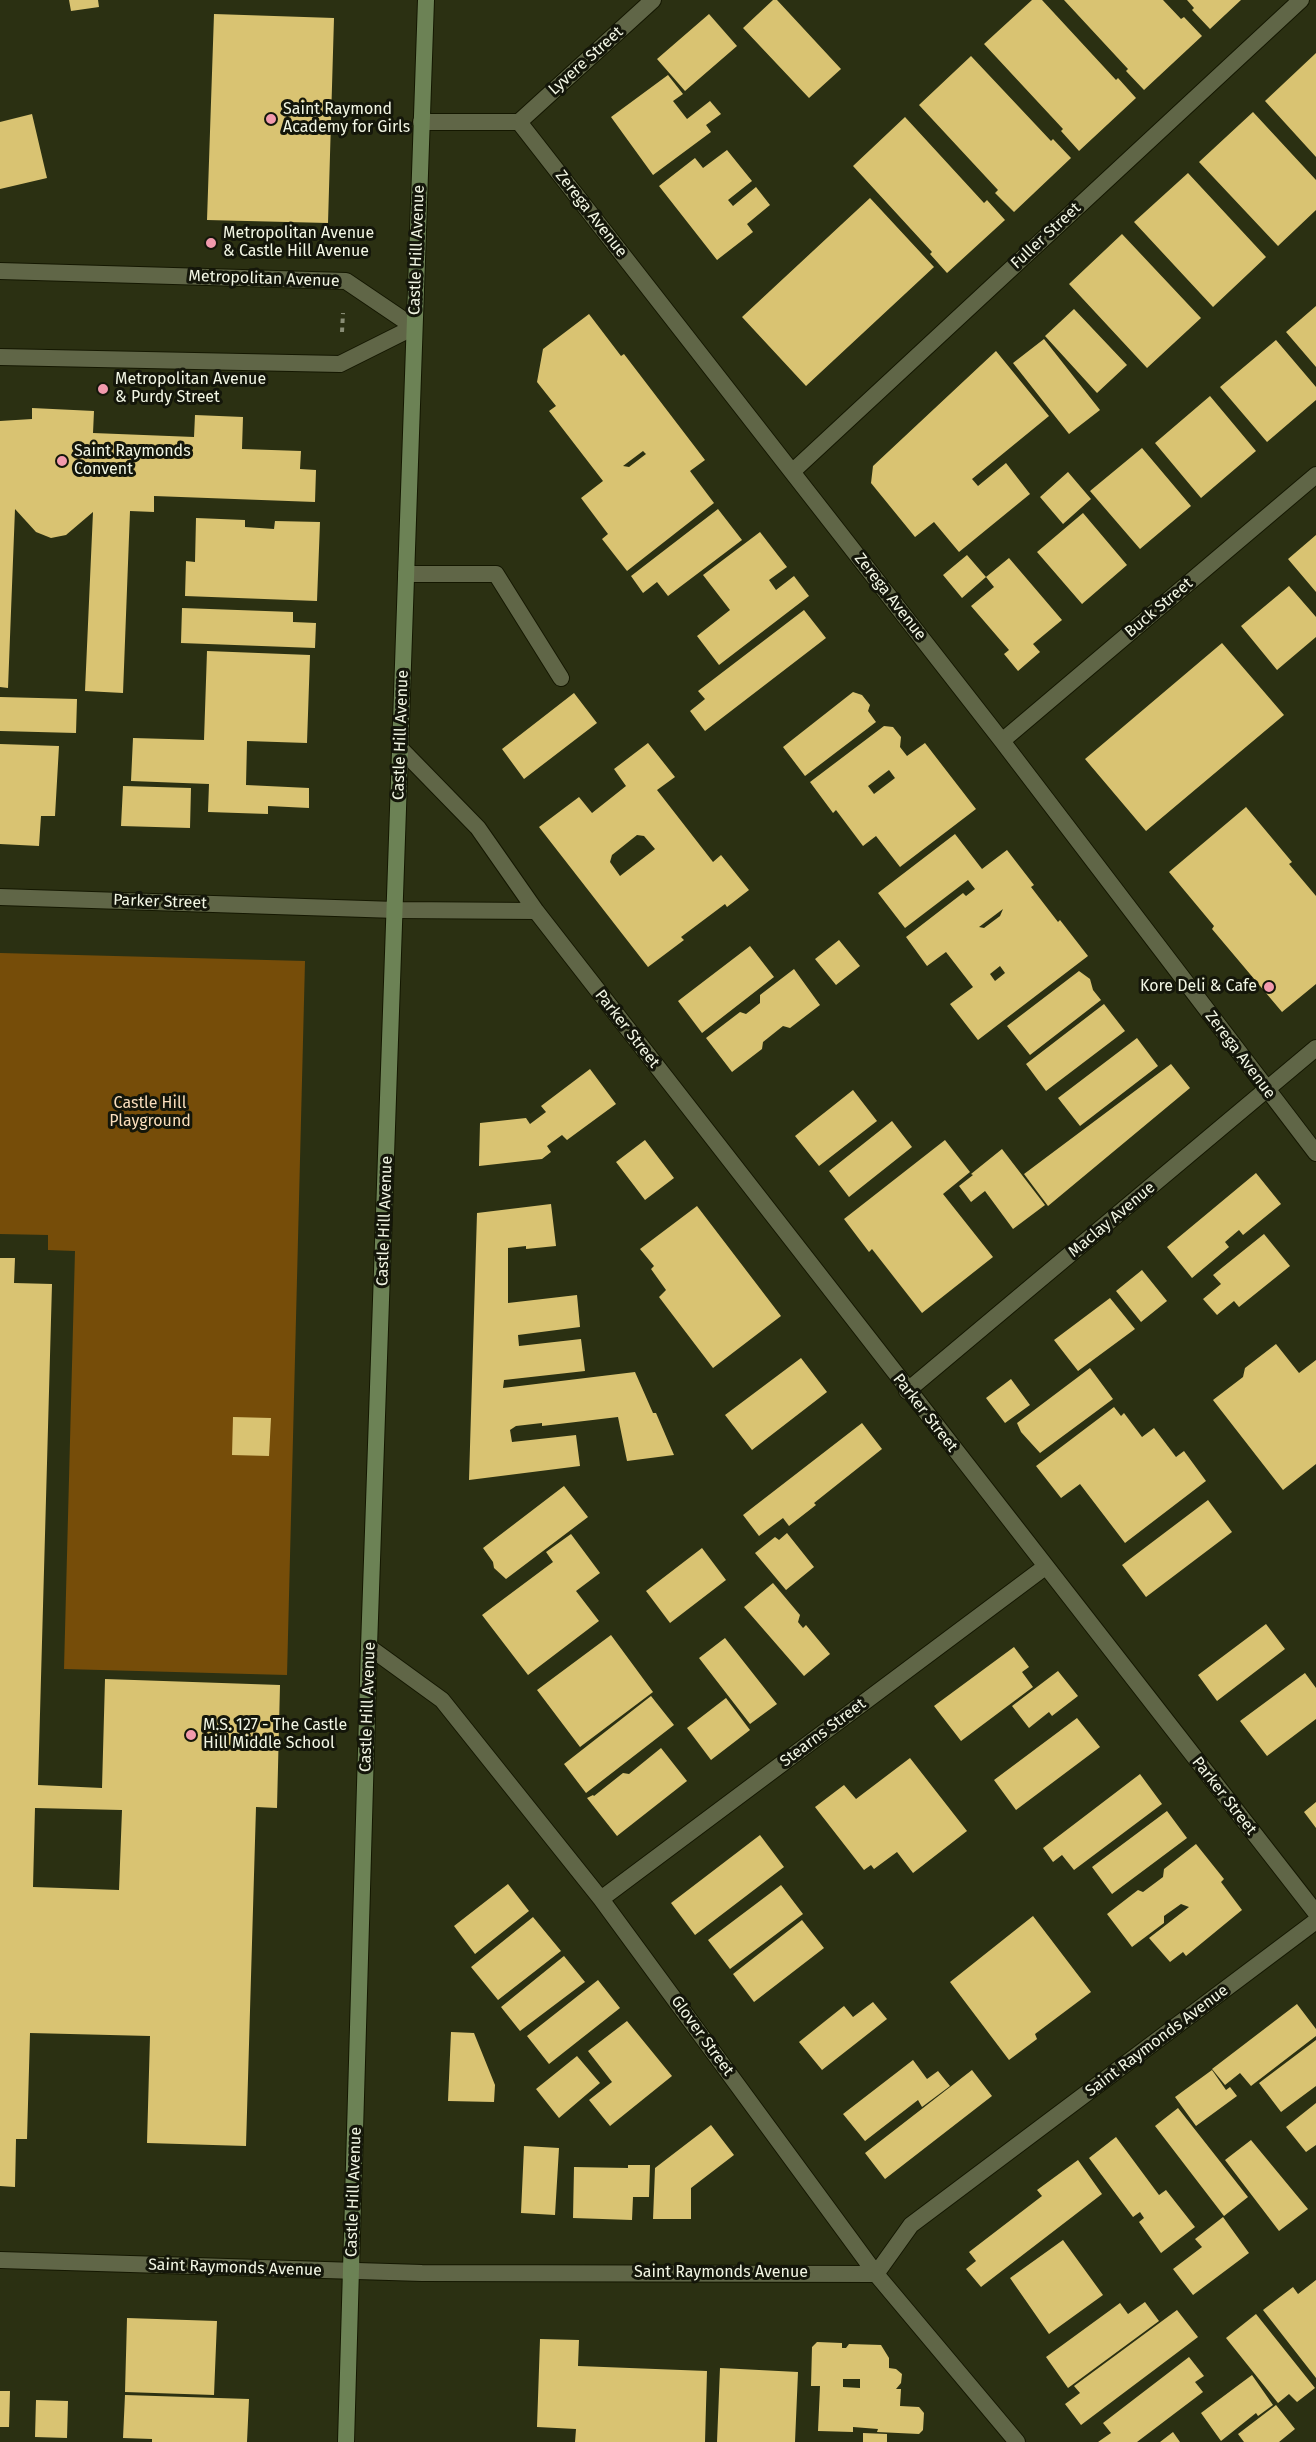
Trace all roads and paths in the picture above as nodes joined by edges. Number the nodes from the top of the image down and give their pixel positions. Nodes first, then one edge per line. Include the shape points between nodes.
1 (426, 0) edge
2 (653, 0) edge
3 (1301, 0) edge
4 (421, 122) junction
5 (519, 122) junction
6 (0, 271) edge
7 (343, 309) dead end
8 (414, 327) junction
9 (342, 332) dead end
10 (0, 357) edge
11 (792, 472) junction
12 (1316, 475) edge
13 (406, 574) junction
14 (561, 678) dead end
15 (1002, 741) junction
16 (400, 748) junction
17 (0, 897) edge
18 (396, 910) junction
19 (536, 911) junction
20 (1316, 1048) edge
21 (1267, 1090) junction
22 (1316, 1154) edge
23 (907, 1391) junction
24 (1045, 1567) junction
25 (369, 1647) junction
26 (601, 1899) junction
27 (1316, 1913) edge
28 (1316, 1921) edge
29 (0, 2260) edge
30 (351, 2271) junction
31 (876, 2274) junction
32 (346, 2442) edge
33 (1017, 2442) edge

1 - 4 main road, Castle Hill Avenue
2 - 5 street, Lyvere Street
3 - 11 street, Fuller Street
4 - 5 street
4 - 8 main road, Castle Hill Avenue
5 - 11 street, Zerega Avenue
6 - 8 street, Metropolitan Avenue via 346,281
7 - 9 path
8 - 10 street via 340,364
8 - 13 main road, Castle Hill Avenue
11 - 15 street, Zerega Avenue
12 - 15 street, Buck Street
13 - 14 street via 496,574
13 - 16 main road, Castle Hill Avenue
15 - 21 street, Zerega Avenue
16 - 18 main road, Castle Hill Avenue
16 - 19 street, Parker Street via 478,828
17 - 18 street, Parker Street
18 - 19 street, Parker Street
18 - 25 main road, Castle Hill Avenue
19 - 23 street, Parker Street
20 - 21 street, Maclay Avenue
21 - 22 street, Zerega Avenue
21 - 23 street, Maclay Avenue
23 - 24 street, Parker Street
24 - 26 street, Stearns Street
24 - 27 street, Parker Street
25 - 26 street, Glover Street via 442,1700
25 - 30 main road, Castle Hill Avenue
26 - 31 street, Glover Street
28 - 31 street, Saint Raymonds Avenue via 911,2225
29 - 30 street, Saint Raymonds Avenue
30 - 31 street, Saint Raymonds Avenue
30 - 32 main road, Castle Hill Avenue
31 - 33 street, Glover Street

